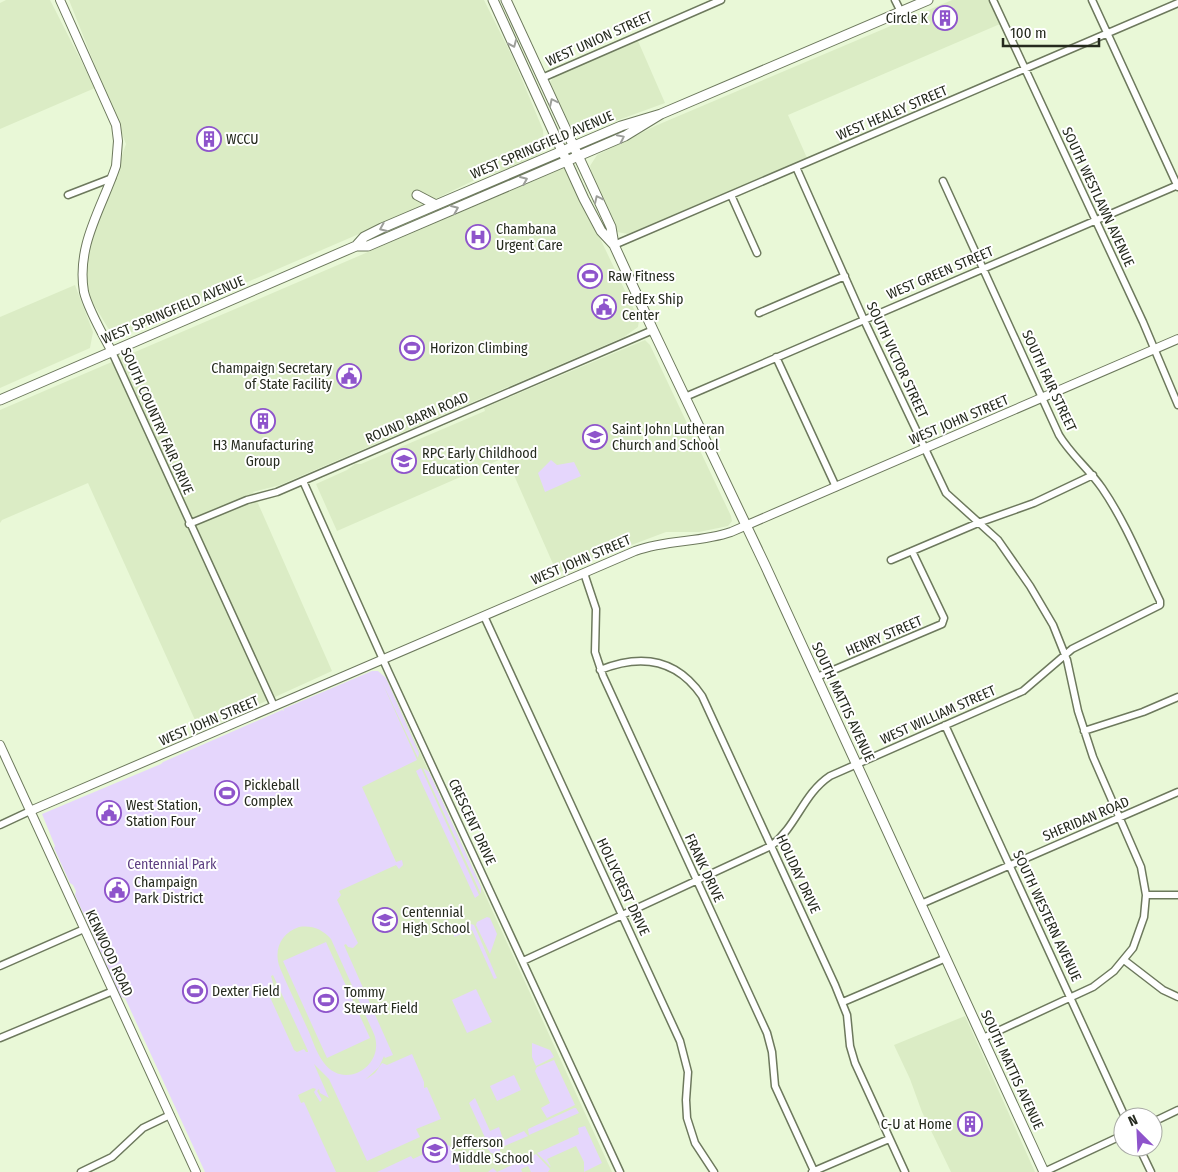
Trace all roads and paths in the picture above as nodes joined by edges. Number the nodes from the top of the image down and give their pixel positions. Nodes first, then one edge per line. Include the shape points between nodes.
1 (60, 0) edge
2 (493, 0) edge
3 (506, 0) edge
4 (722, 0) edge
5 (895, 0) edge
6 (928, 0) edge
7 (993, 0) edge
8 (1092, 0) edge
9 (1178, 3) edge
10 (901, 12) junction
11 (1108, 34) junction
12 (1026, 69) junction
13 (542, 78) junction
14 (661, 114) junction
15 (574, 146) junction
16 (562, 152) junction
17 (579, 157) junction
18 (566, 162) junction
19 (796, 168) junction
20 (112, 178) junction
21 (943, 182) dead end
22 (1178, 186) edge
23 (68, 195) dead end
24 (417, 195) dead end
25 (731, 195) junction
26 (436, 205) junction
27 (1095, 220) junction
28 (614, 245) junction
29 (356, 246) junction
30 (757, 253) dead end
31 (983, 268) junction
32 (845, 276) junction
33 (759, 313) dead end
34 (864, 320) junction
35 (653, 330) junction
36 (1178, 339) edge
37 (1154, 350) junction
38 (112, 352) junction
39 (776, 357) junction
40 (685, 396) junction
41 (1042, 398) junction
42 (0, 400) edge
43 (1178, 405) edge
44 (925, 448) junction
45 (1093, 475) junction
46 (303, 481) junction
47 (836, 487) junction
48 (978, 522) junction
49 (189, 524) junction
50 (746, 525) junction
51 (912, 551) junction
52 (891, 560) dead end
53 (584, 573) junction
54 (1159, 606) joint
55 (484, 616) junction
56 (1065, 655) junction
57 (383, 659) junction
58 (600, 670) junction
59 (816, 677) junction
60 (1178, 697) edge
61 (274, 706) junction
62 (945, 725) junction
63 (1084, 731) junction
64 (0, 745) edge
65 (857, 764) junction
66 (1178, 792) edge
67 (30, 812) junction
68 (1120, 817) junction
69 (0, 825) edge
70 (771, 846) junction
71 (1010, 865) junction
72 (697, 881) junction
73 (1146, 895) junction
74 (1178, 895) edge
75 (921, 904) junction
76 (622, 916) junction
77 (84, 929) junction
78 (946, 958) junction
79 (1124, 960) junction
80 (523, 961) junction
81 (0, 966) edge
82 (113, 992) junction
83 (1178, 997) edge
84 (1070, 998) junction
85 (843, 1002) junction
86 (0, 1038) edge
87 (983, 1038) junction
88 (1120, 1107) edge
89 (1178, 1110) edge
90 (170, 1115) junction
91 (1163, 1117) edge
92 (889, 1139) junction
93 (1113, 1141) edge
94 (1144, 1157) edge
95 (81, 1172) edge
96 (196, 1172) edge
97 (620, 1172) edge
98 (714, 1172) edge
99 (813, 1172) edge
100 (904, 1172) edge
101 (1044, 1172) edge
102 (1151, 1172) edge

1 - 20 street, SOUTH COUNTRY FAIR DRIVE via 116,125 118,153
2 -> 16 main road, SOUTH MATTIS AVENUE
3 - 13 main road, SOUTH MATTIS AVENUE
4 - 13 street, WEST UNION STREET
5 - 10 street
6 - 10 main road, WEST SPRINGFIELD AVENUE
7 - 12 street, SOUTH WESTLAWN AVENUE
8 - 11 street
9 - 11 street, WEST HEALEY STREET
10 - 14 main road, WEST SPRINGFIELD AVENUE
11 - 12 street, WEST HEALEY STREET
11 - 22 street
12 - 19 street, WEST HEALEY STREET
12 - 27 street, SOUTH WESTLAWN AVENUE
15 -> 13 main road, SOUTH MATTIS AVENUE
14 - 15 main road, WEST SPRINGFIELD AVENUE via 621,126
17 -> 14 main road, WEST SPRINGFIELD AVENUE via 626,136
15 - 16 main road, WEST SPRINGFIELD AVENUE
15 - 17 main road, SOUTH MATTIS AVENUE
16 - 18 main road, SOUTH MATTIS AVENUE
16 - 26 main road, WEST SPRINGFIELD AVENUE
17 - 18 main road, WEST SPRINGFIELD AVENUE
28 -> 17 main road, SOUTH MATTIS AVENUE via 611,227
18 - 28 main road, SOUTH MATTIS AVENUE via 601,231
29 -> 18 main road, WEST SPRINGFIELD AVENUE via 368,246
19 - 25 street, WEST HEALEY STREET
19 - 32 street, SOUTH VICTOR STREET
20 - 23 street
20 - 38 street, SOUTH COUNTRY FAIR DRIVE via 92,225 82,263 85,295
21 - 31 street, SOUTH FAIR STREET
22 - 27 street, WEST GREEN STREET
24 - 26 main road
25 - 28 street, WEST HEALEY STREET
25 - 30 street
26 -> 29 main road, WEST SPRINGFIELD AVENUE via 364,237
27 - 31 street, WEST GREEN STREET
27 - 37 street, SOUTH WESTLAWN AVENUE
28 - 35 main road, SOUTH MATTIS AVENUE
29 - 38 main road, WEST SPRINGFIELD AVENUE
31 - 34 street, WEST GREEN STREET
31 - 41 street, SOUTH FAIR STREET
32 - 33 street
32 - 34 street, SOUTH VICTOR STREET
34 - 39 street, WEST GREEN STREET
34 - 44 street, SOUTH VICTOR STREET
35 - 40 main road, SOUTH MATTIS AVENUE
35 - 46 street, ROUND BARN ROAD
36 - 37 street, WEST JOHN STREET
37 - 41 street, WEST JOHN STREET
37 - 43 street, SOUTH WESTLAWN AVENUE
38 - 42 main road, WEST SPRINGFIELD AVENUE
38 - 49 street, SOUTH COUNTRY FAIR DRIVE
39 - 40 street, WEST GREEN STREET
39 - 47 street
40 - 50 main road, SOUTH MATTIS AVENUE
41 - 44 street, WEST JOHN STREET
41 - 45 street, SOUTH FAIR STREET via 1065,444
44 - 47 street, WEST JOHN STREET
44 - 48 street, SOUTH VICTOR STREET via 946,493
45 - 48 street via 1034,504
45 - 54 street, SOUTH FAIR STREET via 1125,529 1160,601
46 - 49 street, ROUND BARN ROAD via 240,502
46 - 57 street, CRESCENT DRIVE
47 - 50 street, WEST JOHN STREET
48 - 51 street
48 - 56 street, SOUTH VICTOR STREET via 998,540 1030,586 1053,625
49 - 61 street, SOUTH COUNTRY FAIR DRIVE
50 - 53 street, WEST JOHN STREET via 713,537 651,545
50 - 59 main road, SOUTH MATTIS AVENUE
51 - 52 street
51 - 59 street, HENRY STREET via 944,618 942,624
53 - 55 street, WEST JOHN STREET
53 - 58 street, FRANK DRIVE via 596,609 595,652
54 - 56 street, WEST WILLIAM STREET via 1088,640
55 - 57 street, WEST JOHN STREET
55 - 76 street, HOLLYCREST DRIVE
56 - 62 street, WEST WILLIAM STREET via 1023,691
56 - 63 street, SOUTH VICTOR STREET
57 - 61 street, WEST JOHN STREET
57 - 80 street, CRESCENT DRIVE
58 - 70 street, HOLIDAY DRIVE via 625,661 644,660 663,664 688,678 708,708
58 - 72 street, FRANK DRIVE
59 - 65 main road, SOUTH MATTIS AVENUE
60 - 63 street
61 - 67 street, WEST JOHN STREET
62 - 65 street, WEST WILLIAM STREET
62 - 71 street, SOUTH WESTERN AVENUE
63 - 68 street, SOUTH VICTOR STREET
64 - 67 street, KENWOOD ROAD
65 - 70 street, WEST WILLIAM STREET via 830,776 814,788 787,832
65 - 75 main road, SOUTH MATTIS AVENUE
66 - 68 street, SHERIDAN ROAD
67 - 69 street, WEST JOHN STREET
67 - 77 street, KENWOOD ROAD
68 - 71 street, SHERIDAN ROAD
68 - 73 street, SOUTH VICTOR STREET via 1141,867
70 - 72 street, WEST WILLIAM STREET
70 - 85 street, HOLIDAY DRIVE
71 - 75 street, SHERIDAN ROAD
71 - 84 street, SOUTH WESTERN AVENUE
72 - 76 street, WEST WILLIAM STREET
72 - 99 street, FRANK DRIVE via 767,1034 775,1086
73 - 74 street
73 - 79 street, SOUTH VICTOR STREET via 1140,933
75 - 78 main road, SOUTH MATTIS AVENUE
76 - 80 street, WEST WILLIAM STREET
76 - 98 street, HOLLYCREST DRIVE via 685,1054 687,1118 695,1142
77 - 81 street
77 - 82 street, KENWOOD ROAD
78 - 85 street
78 - 87 main road, SOUTH MATTIS AVENUE
79 - 83 street via 1163,990
79 - 84 street, SOUTH VICTOR STREET via 1103,981
80 - 97 street, CRESCENT DRIVE
82 - 86 street
82 - 90 street, KENWOOD ROAD
84 - 87 street, SOUTH VICTOR STREET
84 - 88 street, SOUTH WESTERN AVENUE
85 - 92 street, HOLIDAY DRIVE via 852,1056
87 - 101 main road, SOUTH MATTIS AVENUE
89 - 91 street
90 - 95 street via 143,1128 112,1157
90 - 96 street, KENWOOD ROAD
92 - 99 street
92 - 100 street, HOLIDAY DRIVE
93 - 101 street
94 - 102 street

